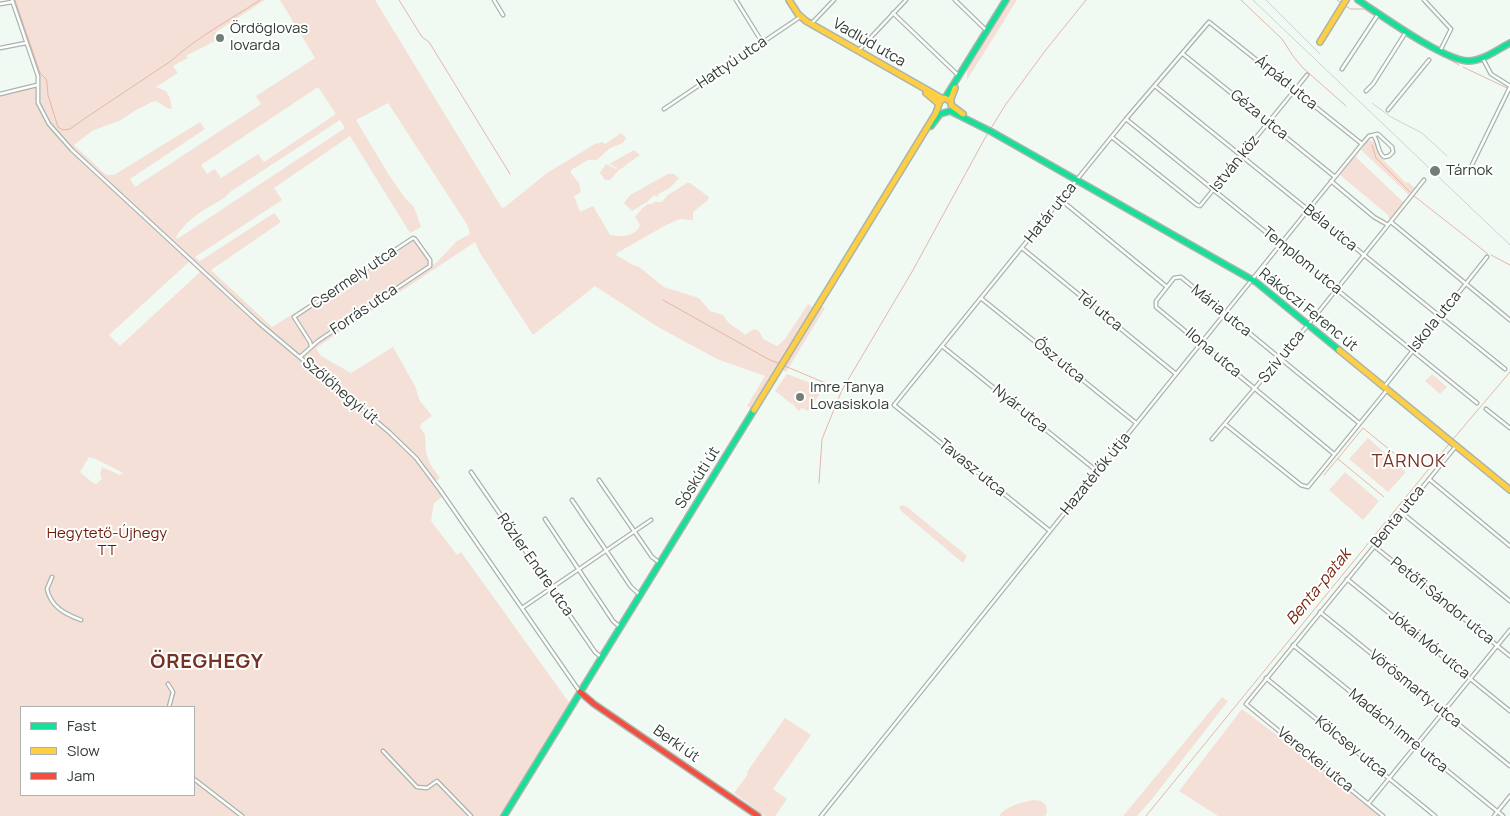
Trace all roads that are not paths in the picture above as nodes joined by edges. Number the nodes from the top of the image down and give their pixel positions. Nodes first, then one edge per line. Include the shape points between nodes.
1 (494, 0) edge
2 (736, 0) edge
3 (789, 0) edge
4 (834, 0) edge
5 (906, 0) edge
6 (955, 0) edge
7 (1006, 0) edge
8 (1346, 0) edge
9 (1358, 0) edge
10 (1424, 0) edge
11 (12, 1) edge
12 (0, 4) edge
13 (893, 13) junction
14 (1378, 13) junction
15 (503, 15) dead end
16 (800, 17) junction
17 (1210, 22) joint
18 (811, 24) junction
19 (987, 31) junction
20 (1407, 31) junction
21 (762, 42) junction
22 (1320, 42) dead end
23 (1510, 42) edge
24 (26, 43) junction
25 (0, 48) edge
26 (858, 51) junction
27 (1440, 51) junction
28 (1183, 54) junction
29 (1482, 58) junction
30 (1429, 60) dead end
31 (1342, 69) dead end
32 (1307, 75) dead end
33 (960, 76) junction
34 (38, 84) junction
35 (916, 85) junction
36 (1155, 86) junction
37 (1510, 86) edge
38 (1295, 90) junction
39 (1366, 91) dead end
40 (0, 94) edge
41 (944, 99) junction
42 (951, 104) junction
43 (939, 105) junction
44 (664, 109) dead end
45 (1388, 110) dead end
46 (946, 111) junction
47 (1126, 120) junction
48 (975, 123) junction
49 (1268, 123) junction
50 (1374, 134) junction
51 (1112, 137) junction
52 (1362, 144) junction
53 (912, 152) junction
54 (1242, 156) junction
55 (1469, 171) dead end
56 (1335, 177) junction
57 (1077, 180) junction
58 (1424, 180) dead end
59 (1331, 181) junction
60 (1214, 190) junction
61 (1061, 199) junction
62 (1308, 210) junction
63 (1390, 223) junction
64 (1281, 243) junction
65 (1022, 248) junction
66 (1364, 256) junction
67 (1487, 257) dead end
68 (430, 266) joint
69 (1252, 280) junction
70 (1466, 284) junction
71 (1167, 287) junction
72 (1337, 289) junction
73 (982, 298) junction
74 (1225, 314) junction
75 (1440, 317) junction
76 (1510, 320) edge
77 (1308, 325) junction
78 (1201, 344) junction
79 (311, 346) junction
80 (942, 346) junction
81 (1413, 350) junction
82 (300, 357) junction
83 (1280, 358) junction
84 (1505, 369) dead end
85 (1176, 374) junction
86 (1385, 388) junction
87 (1256, 389) junction
88 (1477, 403) dead end
89 (894, 405) joint
90 (1486, 409) dead end
91 (1136, 424) junction
92 (1225, 424) junction
93 (1360, 424) junction
94 (1510, 428) edge
95 (1212, 439) dead end
96 (1456, 446) junction
97 (1334, 454) junction
98 (471, 472) dead end
99 (1098, 472) junction
100 (1429, 479) junction
101 (599, 480) dead end
102 (1510, 490) edge
103 (572, 500) dead end
104 (1401, 512) junction
105 (544, 519) dead end
106 (651, 520) dead end
107 (634, 531) junction
108 (1050, 531) junction
109 (1374, 546) junction
110 (1510, 546) edge
111 (606, 550) junction
112 (660, 563) junction
113 (579, 568) junction
114 (52, 577) dead end
115 (1347, 579) junction
116 (551, 587) junction
117 (640, 595) junction
118 (1510, 601) edge
119 (522, 608) junction
120 (1320, 612) junction
121 (81, 620) dead end
122 (620, 627) junction
123 (1510, 630) edge
124 (1293, 645) junction
125 (1497, 646) junction
126 (1510, 656) edge
127 (601, 657) junction
128 (1266, 678) junction
129 (1470, 678) junction
130 (168, 684) dead end
131 (580, 692) junction
132 (1246, 704) joint
133 (170, 706) edge
134 (1510, 711) edge
135 (1443, 712) junction
136 (1416, 745) junction
137 (383, 751) dead end
138 (1510, 766) edge
139 (1389, 778) junction
140 (195, 780) edge
141 (1510, 796) edge
142 (1369, 803) junction
143 (1498, 812) junction
144 (242, 816) edge
145 (471, 816) edge
146 (504, 816) edge
147 (758, 816) edge
148 (821, 816) edge
149 (1384, 816) edge
150 (1435, 816) edge
151 (1494, 816) edge
152 (1503, 816) edge

1 - 15 street
2 - 21 street
3 - 16 main road, Vadlúd utca
4 - 18 street
5 - 13 street
6 - 19 street
7 - 19 main road
8 - 22 main road
9 - 14 main road
10 - 27 street via 1452,30
11 - 12 street
11 - 24 street, Szőlőhegyi út
13 - 26 street
13 - 33 street
14 - 20 main road
14 - 31 street
16 - 18 main road, Vadlúd utca
16 - 21 street, Hattyú utca
17 - 28 street, Határ utca
17 - 38 street, Árpád utca
18 - 26 main road, Vadlúd utca
19 - 33 main road
20 - 27 main road
20 - 39 street
21 - 44 street, Hattyú utca
23 - 29 main road
24 - 25 street
24 - 34 street, Szőlőhegyi út
26 - 35 main road, Vadlúd utca
27 - 29 main road via 1460,60
28 - 36 street, Határ utca
28 - 49 street, Géza utca
29 - 37 street via 1490,74
30 - 45 street
32 - 38 street, István köz
33 - 41 main road, Sóskúti út
33 - 42 main road, Sóskúti út
34 - 40 street
34 - 82 street, Szőlőhegyi út via 38,103 54,130 72,150
35 - 41 main road, Vadlúd utca
35 - 43 main road, Vadlúd utca
36 - 47 street, Határ utca
36 - 54 street, Béla utca
37 - 55 street
38 - 49 street, István köz
38 - 52 street, Árpád utca
41 - 42 main road, Vadlúd utca
41 - 43 main road, Sóskúti út
42 - 46 main road, Sóskúti út
42 - 48 main road, Vadlúd utca
43 - 46 main road, Vadlúd utca
43 - 53 main road, Sóskúti út
46 - 48 main road
46 - 53 main road, Sóskúti út via 939,115
47 - 51 street, Határ utca
47 - 60 street, Templom utca
48 - 57 main road, Rákóczi Ferenc út
49 - 54 street, István köz
49 - 56 street, Géza utca
50 - 50 street via 1381,156 1391,155 1392,147
50 - 52 street, Hazatérők útja
51 - 57 street, Határ utca
51 - 60 street, István köz via 1196,205 1200,206
52 - 56 street, Hazatérők útja
53 - 112 main road, Sóskúti út
54 - 60 street, István köz
54 - 62 street, Béla utca
56 - 59 street, Hazatérők útja
57 - 61 street, Határ utca
57 - 69 main road, Rákóczi Ferenc út
58 - 63 street, Szív utca
59 - 62 street, Hazatérők útja
59 - 63 street via 1374,217
60 - 64 street, Templom utca
61 - 65 street, Határ utca
61 - 71 street, Mária utca
62 - 64 street, Hazatérők útja
62 - 66 street, Béla utca
63 - 66 street, Szív utca
63 - 70 street
64 - 69 street, Hazatérők útja
64 - 72 street, Templom utca
65 - 73 street, Határ utca
65 - 85 street, Tél utca
66 - 72 street, Szív utca
66 - 75 street, Béla utca
67 - 70 street, Iskola utca
68 - 79 street, Forrás utca
68 - 79 street, Csermely utca via 429,258 413,238 311,306 294,318
69 - 74 street, Hazatérők útja
69 - 77 main road, Rákóczi Ferenc út
70 - 75 street, Iskola utca
70 - 76 street
71 - 74 street, Mária utca via 1174,278 1181,278
71 - 78 street, Ilona utca via 1155,305
72 - 77 street, Szív utca
72 - 81 street, Templom utca
73 - 80 street, Határ utca
73 - 91 street, Ősz utca
74 - 78 street, Hazatérők útja
74 - 83 street, Mária utca
75 - 81 street, Iskola utca
75 - 84 street, Béla utca
77 - 83 street, Szív utca
77 - 86 main road, Rákóczi Ferenc út
78 - 85 street, Hazatérők útja
78 - 87 street, Ilona utca
79 - 82 street, Forrás utca
80 - 89 street, Határ utca
80 - 99 street, Nyár utca
81 - 86 street, Iskola utca
81 - 88 street, Templom utca
82 - 119 street, Szőlőhegyi út via 389,432 420,464
83 - 87 street, Szív utca
83 - 93 street, Mária utca
85 - 91 street, Hazatérők útja
86 - 93 street, Iskola utca
86 - 96 main road, Rákóczi Ferenc út
87 - 92 street, Szív utca
87 - 97 street, Ilona utca
89 - 108 street, Tavasz utca
90 - 94 street
91 - 99 street, Hazatérők útja
92 - 95 street, Szív utca
92 - 97 street, Iskola utca via 1301,485 1308,487
93 - 97 street, Iskola utca
96 - 100 street, Benta utca
96 - 102 main road, Rákóczi Ferenc út
98 - 116 street, Rőzler Endre utca
99 - 108 street, Hazatérők útja
100 - 104 street, Benta utca
100 - 110 street
101 - 107 street
103 - 111 street
104 - 109 street, Benta utca
104 - 118 street
105 - 113 street
106 - 107 street
107 - 111 street
107 - 112 street via 652,558
108 - 148 street, Hazatérők útja
109 - 115 street, Benta utca
109 - 125 street, Petőfi Sándor utca
111 - 113 street
111 - 117 street
112 - 117 main road, Sóskúti út
113 - 116 street
113 - 122 street
114 - 121 street via 47,589 51,601 62,612
115 - 120 street, Benta utca
115 - 129 street, Jókai Mór utca
116 - 119 street
116 - 127 street, Rőzler Endre utca
117 - 122 main road, Sóskúti út
119 - 131 street, Szőlőhegyi út
120 - 124 street, Benta utca
120 - 135 street, Vörösmarty utca
122 - 127 main road, Sóskúti út
123 - 125 street
124 - 128 street, Benta utca
124 - 136 street, Madách Imre utca
125 - 126 street, Petőfi Sándor utca
125 - 129 street
127 - 131 main road, Sóskúti út
128 - 132 street, Benta utca
128 - 139 street, Kölcsey utca
129 - 134 street, Jókai Mór utca
129 - 135 street
130 - 133 street via 174,692
131 - 146 main road, Sóskúti út
131 - 147 main road, Berki út
132 - 142 street, Vereckei utca
135 - 136 street
135 - 138 street, Vörösmarty utca
136 - 139 street
136 - 143 street, Madách Imre utca
137 - 145 street via 417,788 427,788 437,781
139 - 142 street
139 - 150 street, Kölcsey utca
140 - 144 street
141 - 143 street
142 - 149 street, Vereckei utca
143 - 151 street
143 - 152 street, Madách Imre utca

